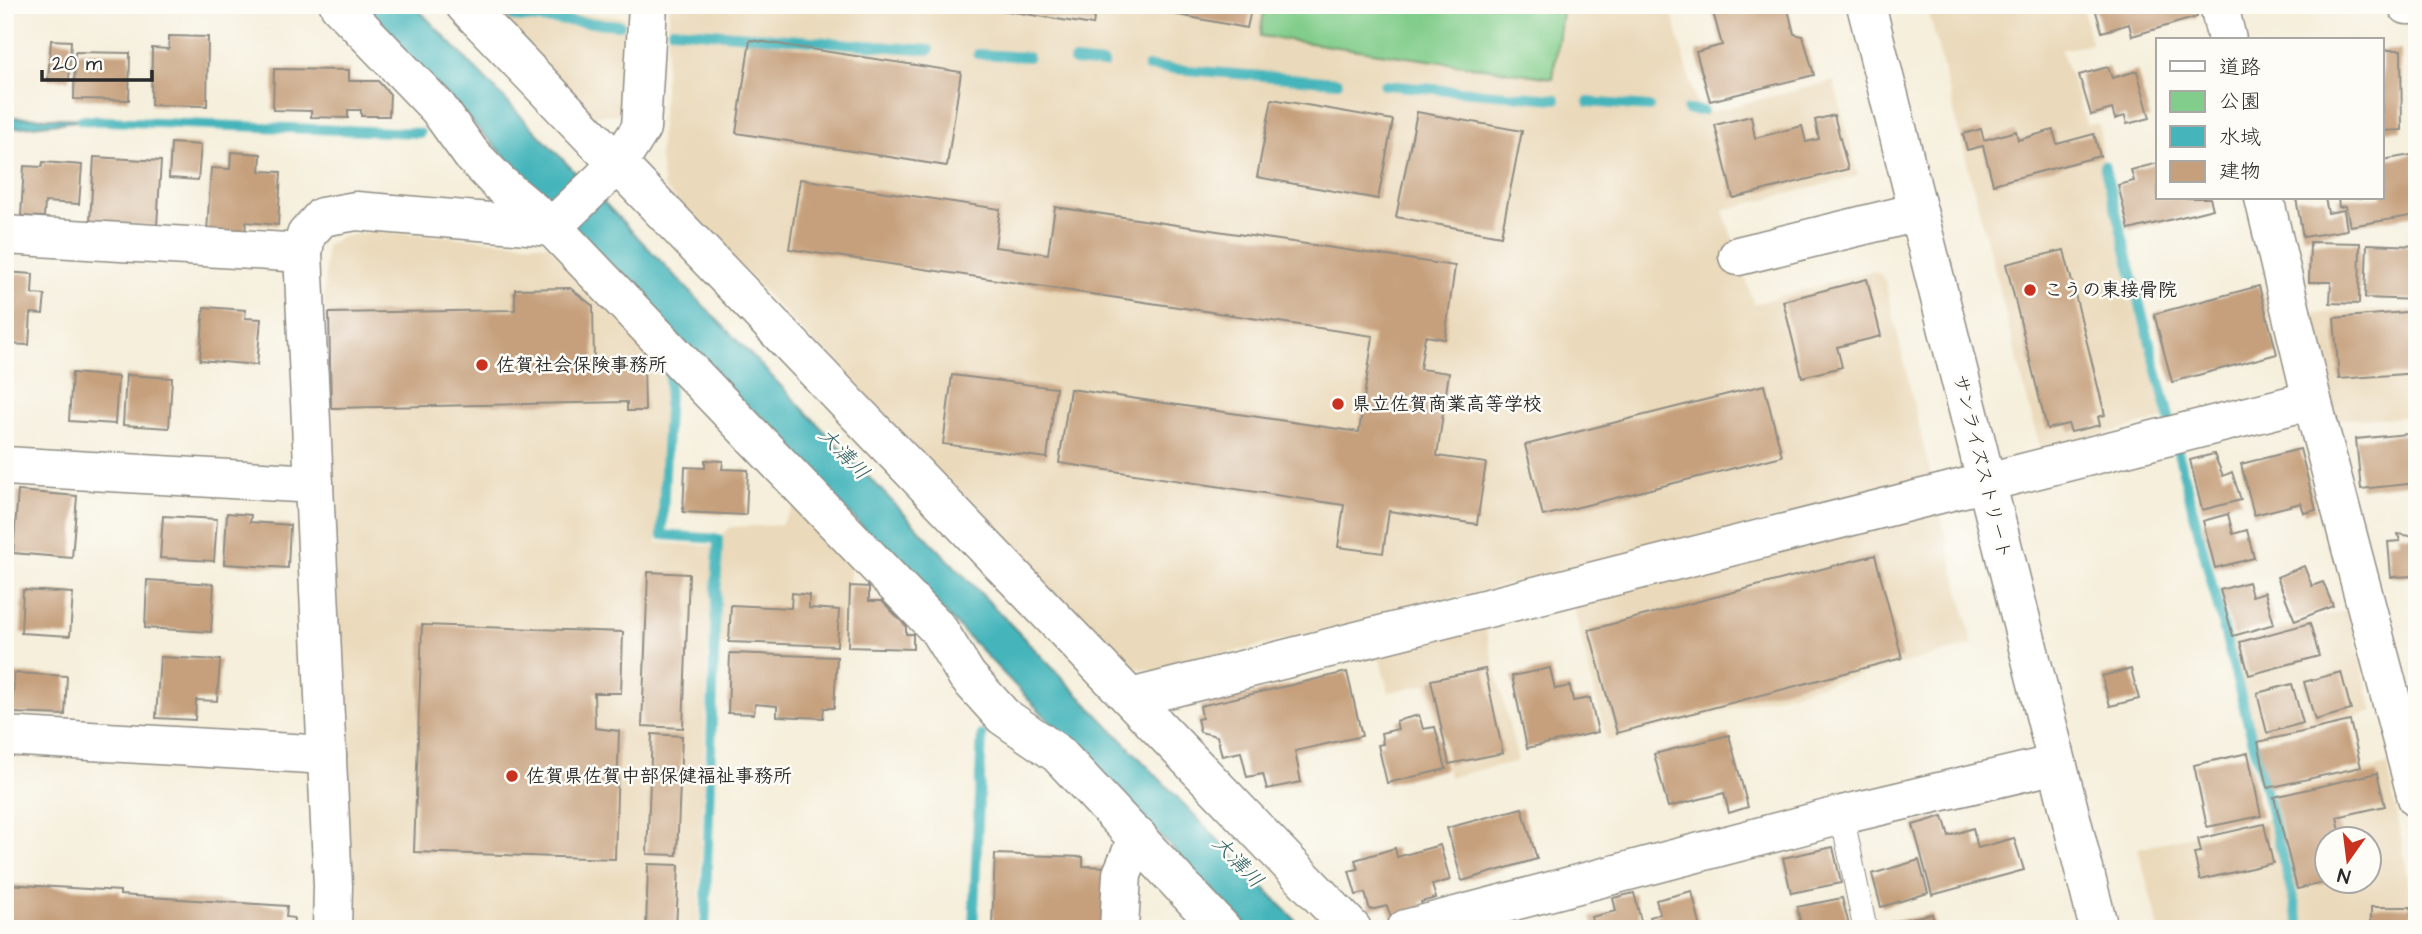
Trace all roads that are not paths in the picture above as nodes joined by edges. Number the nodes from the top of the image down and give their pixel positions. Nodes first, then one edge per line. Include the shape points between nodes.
1 (338, 5) edge
2 (465, 5) edge
3 (648, 5) edge
4 (1866, 5) edge
5 (2219, 5) edge
6 (2407, 5) edge
7 (2417, 5) edge
8 (2227, 38) edge
9 (608, 173) junction
10 (2264, 200) edge
11 (1918, 212) junction
12 (552, 227) junction
13 (5, 235) edge
14 (303, 253) junction
15 (1738, 256) dead end
16 (2312, 400) junction
17 (5, 466) edge
18 (1986, 482) junction
19 (314, 484) junction
20 (1131, 698) junction
21 (5, 736) edge
22 (327, 755) junction
23 (2057, 764) junction
24 (2417, 798) edge
25 (1842, 815) junction
26 (1138, 836) junction
27 (332, 929) edge
28 (1119, 929) edge
29 (1222, 929) edge
30 (1352, 929) edge
31 (1406, 929) edge
32 (1865, 929) edge
33 (2099, 929) edge

1 - 12 street via 438,108 471,154
2 - 9 street
3 - 9 street via 641,128
4 - 11 street, サンライズストリート
5 - 8 street
6 - 7 street
9 - 12 street
9 - 20 street
10 - 16 street
11 - 15 street
11 - 18 street, サンライズストリート
12 - 14 street via 356,211 321,217 306,235
12 - 26 street via 937,629 967,676 1003,716 1058,754
13 - 14 street
14 - 19 street
16 - 18 street
16 - 24 street
17 - 19 street
18 - 20 street
18 - 23 street, サンライズストリート
19 - 22 street
20 - 30 street
21 - 22 street
22 - 27 street
23 - 25 street
23 - 33 street, サンライズストリート
25 - 31 street
25 - 32 lane
26 - 28 street via 1122,874
26 - 29 street

